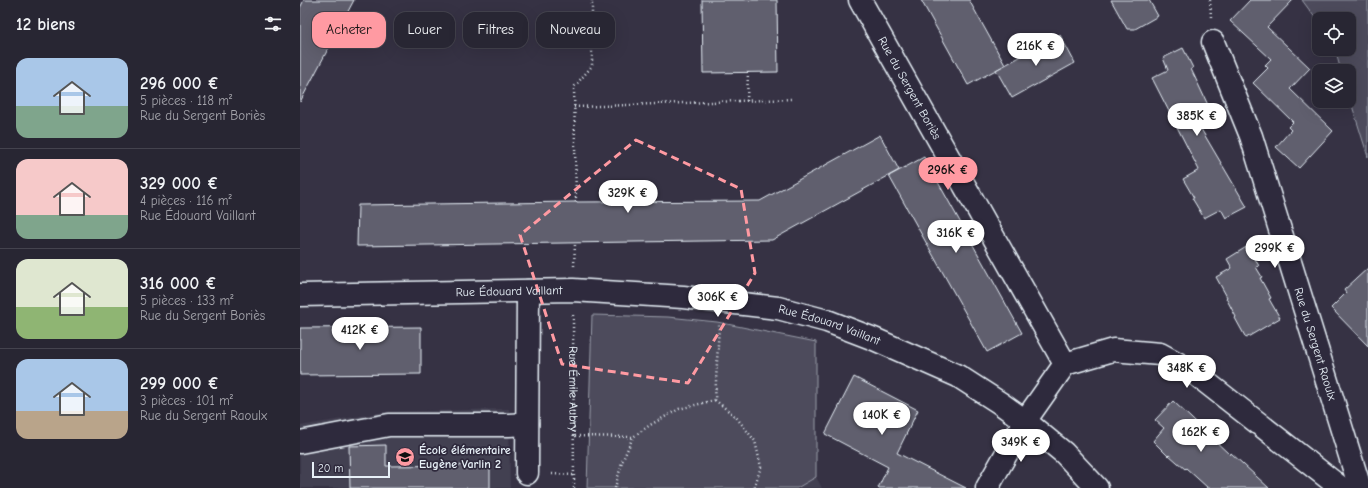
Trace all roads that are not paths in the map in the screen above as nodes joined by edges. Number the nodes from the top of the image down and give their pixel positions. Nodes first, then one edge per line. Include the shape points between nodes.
1 (860, 0) edge
2 (1213, 42) dead end
3 (528, 291) junction
4 (300, 295) edge
5 (1065, 364) junction
6 (1025, 421) junction
7 (527, 424) junction
8 (300, 442) edge
9 (527, 473) dead end
10 (987, 488) edge
11 (1097, 488) edge
12 (1341, 488) edge
13 (1360, 488) edge

1 - 5 street, Rue du Sergent Boriès
2 - 13 street, Rue du Sergent Raoulx via 1252,136
3 - 4 street, Rue Édouard Vaillant
3 - 6 street, Rue Édouard Vaillant via 573,290 683,297 778,308 827,321 958,376
3 - 7 street
5 - 6 street
5 - 12 street via 1113,350 1160,354 1193,372
6 - 10 street
6 - 11 street, Rue Édouard Vaillant via 1064,453
7 - 8 street via 389,425
7 - 9 street

